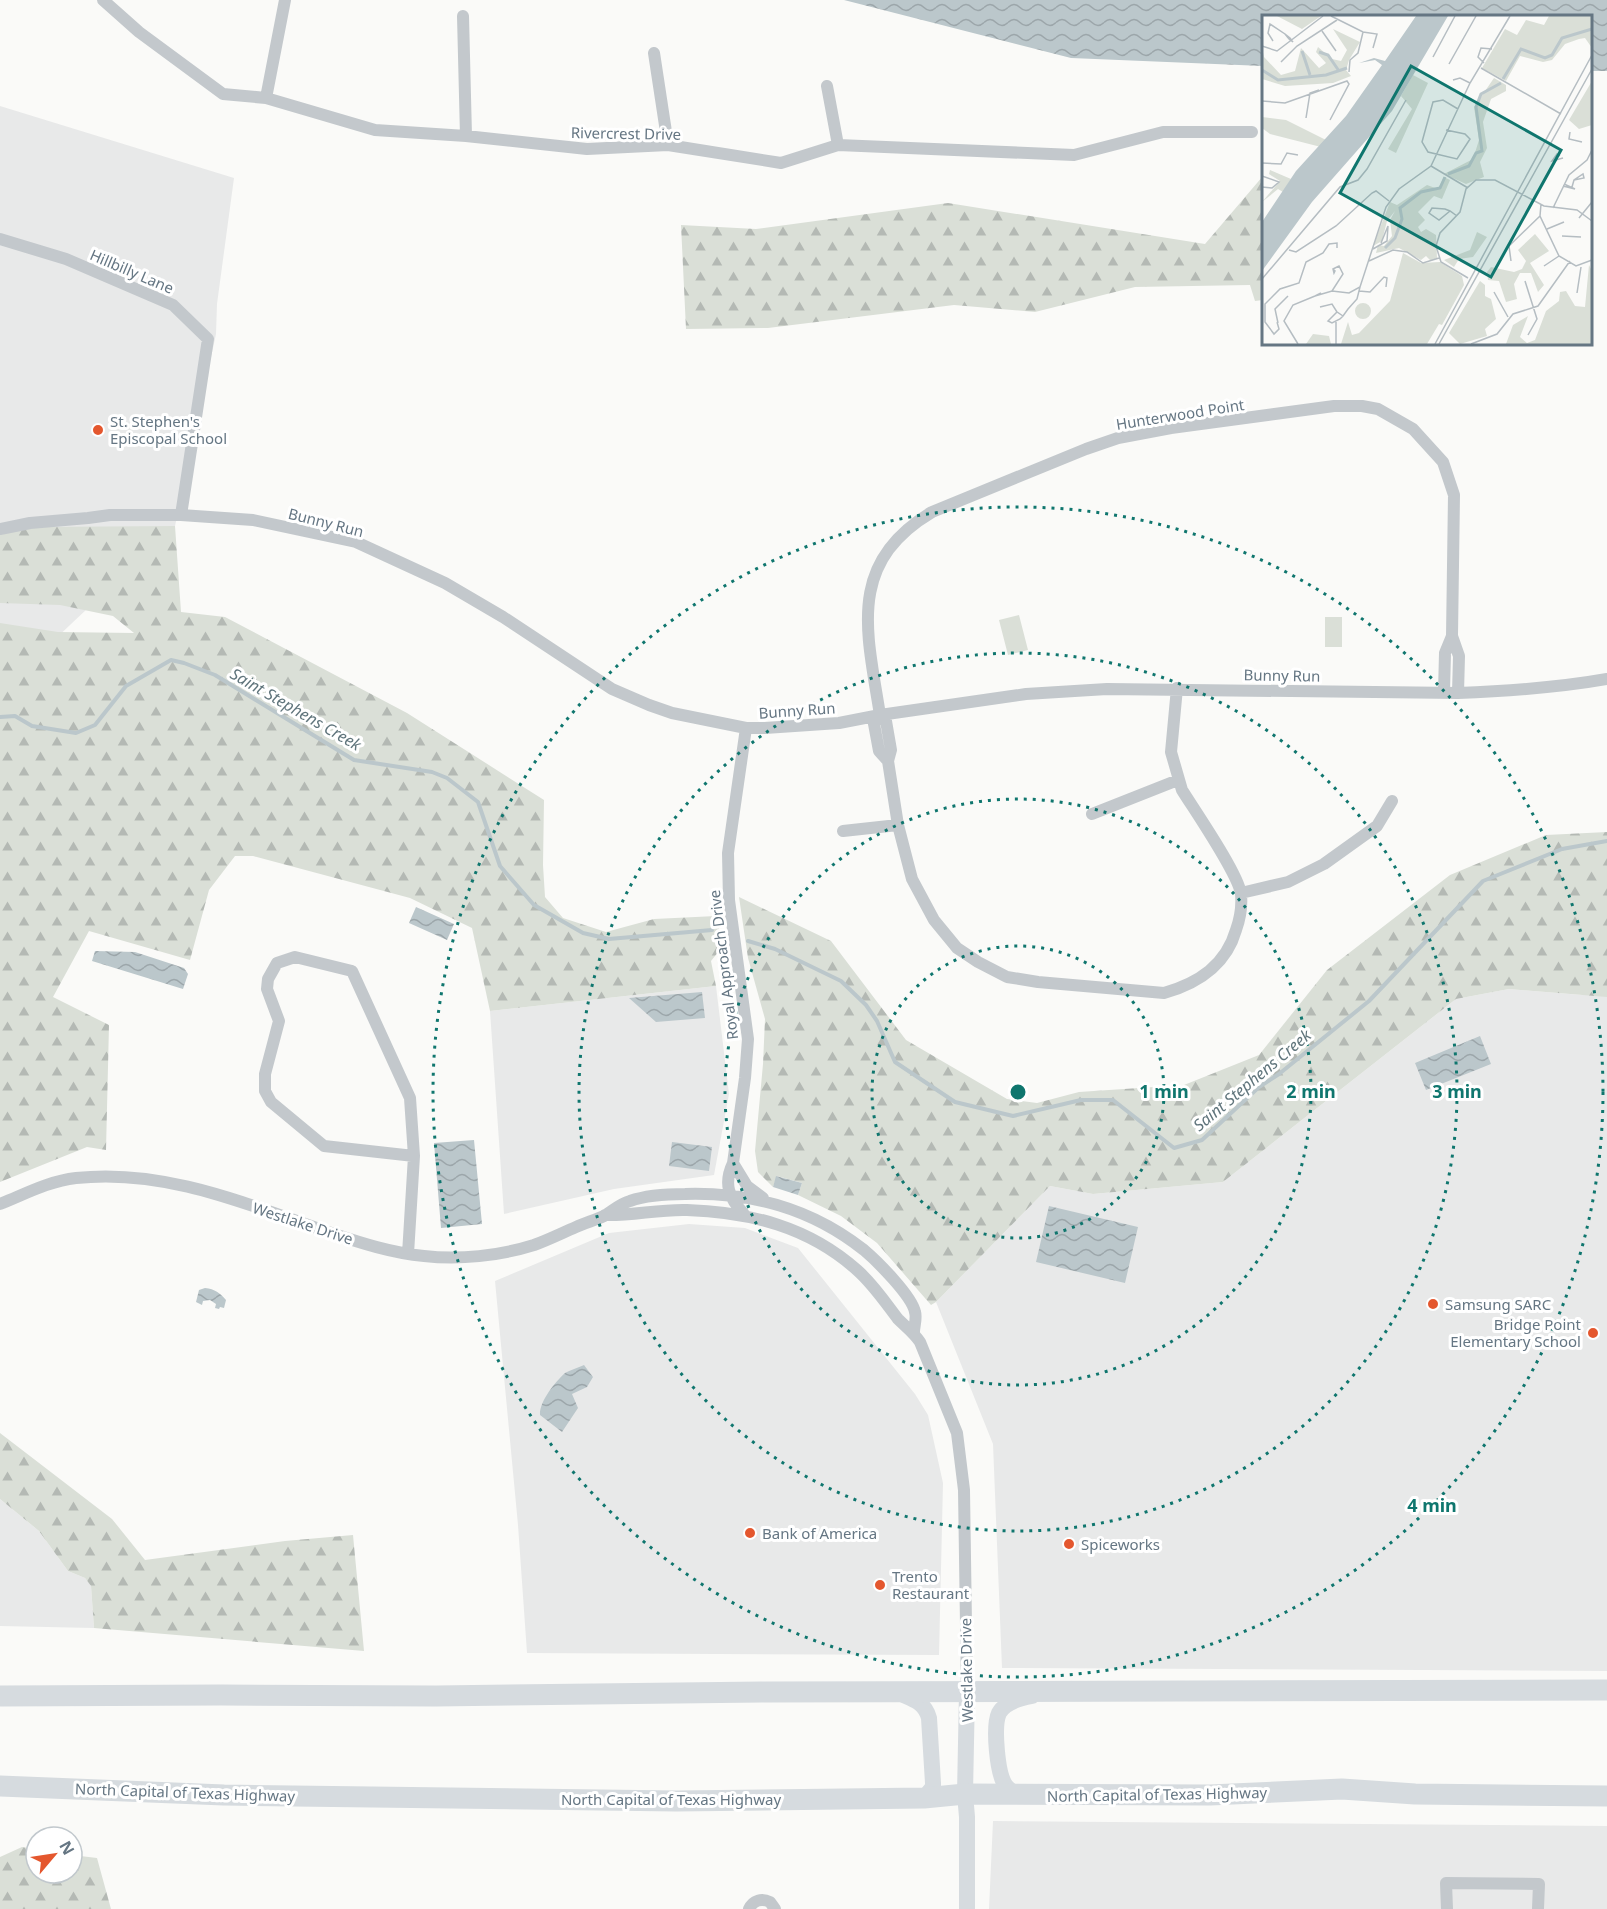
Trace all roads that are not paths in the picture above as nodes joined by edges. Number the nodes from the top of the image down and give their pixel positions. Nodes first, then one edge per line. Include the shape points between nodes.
1 (103, 0) edge
2 (285, 0) edge
3 (463, 16) dead end
4 (654, 53) dead end
5 (827, 86) dead end
6 (266, 98) junction
7 (1252, 132) dead end
8 (466, 136) junction
9 (668, 145) junction
10 (837, 145) junction
11 (0, 239) edge
12 (181, 515) junction
13 (0, 529) edge
14 (1452, 636) junction
15 (1607, 679) edge
16 (1177, 688) junction
17 (1444, 692) junction
18 (1458, 693) junction
19 (880, 715) junction
20 (746, 728) junction
21 (1178, 780) junction
22 (1392, 801) dead end
23 (1092, 814) dead end
24 (898, 825) junction
25 (843, 831) dead end
26 (1241, 892) junction
27 (414, 1156) junction
28 (734, 1163) junction
29 (729, 1194) junction
30 (766, 1200) junction
31 (0, 1204) edge
32 (744, 1214) junction
33 (605, 1215) junction
34 (408, 1254) junction
35 (914, 1332) junction
36 (1607, 1690) edge
37 (1053, 1691) junction
38 (895, 1692) junction
39 (967, 1692) junction
40 (0, 1696) edge
41 (0, 1786) edge
42 (965, 1794) junction
43 (1017, 1795) junction
44 (1607, 1796) edge
45 (924, 1798) junction
46 (749, 1909) edge
47 (775, 1909) edge
48 (967, 1909) edge
49 (1447, 1909) edge
50 (1538, 1909) edge

1 - 6 street, Rivercrest Drive via 223,94
2 - 6 street
3 - 8 street
4 - 9 street
5 - 10 street
6 - 8 street, Rivercrest Drive via 375,130
7 - 10 street, Rivercrest Drive via 1163,132 1074,155
8 - 9 street, Rivercrest Drive via 587,149
9 - 10 street, Rivercrest Drive via 781,163
11 - 12 street, Hillbilly Lane via 66,260 173,305 208,339
12 - 13 street, Bunny Run via 110,514
12 - 20 street, Bunny Run via 253,520 356,542 445,583 612,689 672,713
14 - 17 street, Hunterwood Point via 1445,653
14 - 18 street, Hunterwood Point via 1459,656
14 - 19 street, Hunterwood Point via 1454,495 1443,462 1413,429 1377,409 1362,406 1334,406 1171,428 1118,438 1086,449 932,512 899,537 875,574 868,596 868,627
15 - 18 street, Bunny Run via 1569,686
16 - 17 street, Bunny Run
16 - 19 street, Bunny Run via 1026,694
16 - 21 street via 1171,753
17 - 18 street, Bunny Run
19 - 20 street, Bunny Run via 839,723
19 - 24 street, Hunterwood Point via 886,721 891,750 888,761
20 - 28 street, Royal Approach Drive via 728,853 729,900 748,1039
21 - 23 street
21 - 26 street
22 - 26 street via 1377,826 1324,864 1288,882
24 - 25 street
24 - 26 street, Hunterwood Point via 912,879 934,920 957,948 1007,977 1164,993 1181,988 1215,968 1232,944 1240,918
27 - 27 street via 411,1098 352,971 295,957 277,963 267,980 279,1021 265,1074 265,1091 271,1102 324,1146
27 - 34 street
28 - 29 street, Royal Approach Drive via 729,1172
28 - 30 street via 747,1186
29 - 30 street, Westlake Drive
29 - 32 street
29 - 33 street, Westlake Drive via 645,1198 620,1204
30 - 35 street, Westlake Drive via 824,1224 875,1260 915,1312
31 - 34 street, Westlake Drive via 50,1183 76,1178 135,1177 184,1184 346,1238
32 - 33 street, Westlake Drive via 684,1210
32 - 35 street, Westlake Drive via 823,1244 858,1271
33 - 34 street, Westlake Drive via 533,1245 494,1253 456,1258
35 - 39 street, Westlake Drive via 957,1433 964,1490
36 - 37 highway
37 - 39 highway
37 - 43 main road via 1020,1699 999,1712 996,1731 1000,1776
38 - 39 highway
38 - 40 highway
38 - 45 main road via 920,1702 927,1710 933,1787
39 - 42 main road, Westlake Drive
41 - 45 highway, North Capital of Texas Highway via 224,1795 676,1801
42 - 43 highway, North Capital of Texas Highway
42 - 45 highway, North Capital of Texas Highway
42 - 48 main road, Westlake Drive
43 - 44 highway, North Capital of Texas Highway via 1210,1795 1342,1789 1415,1794
46 - 47 street via 760,1900 770,1902
49 - 50 street via 1446,1883 1539,1884

